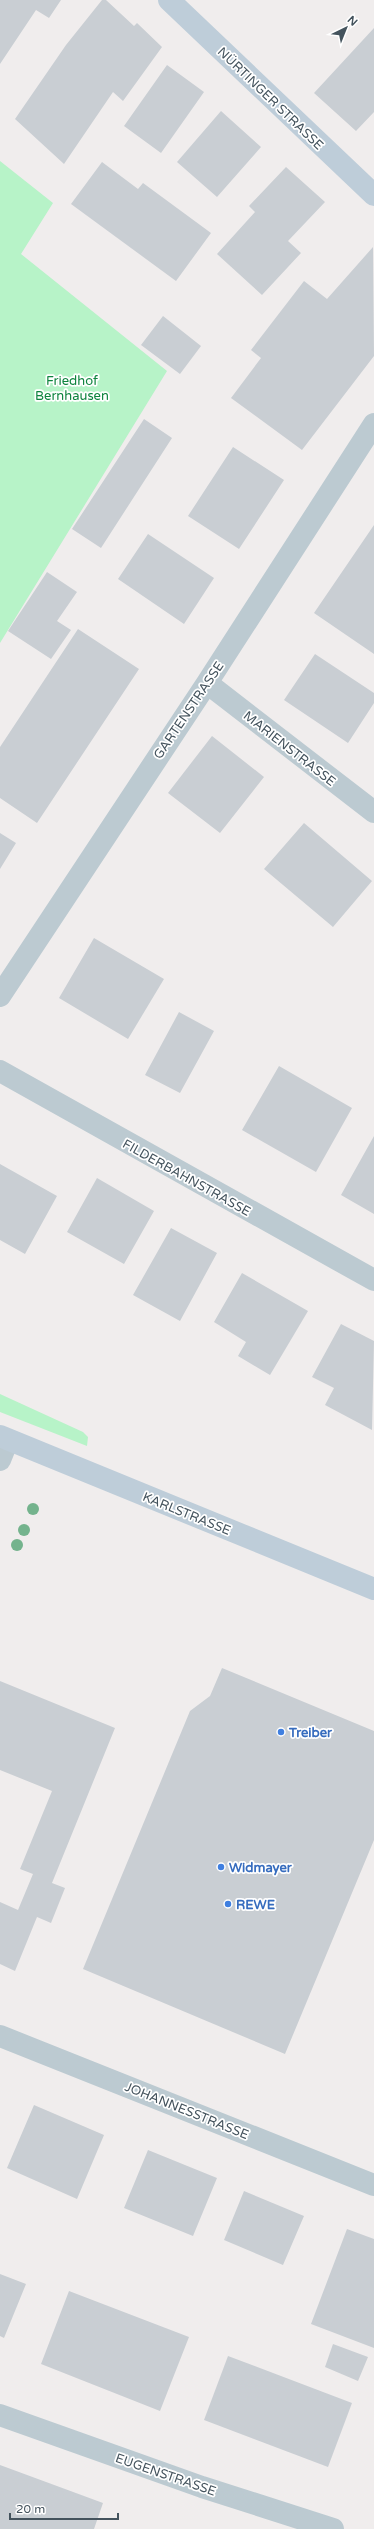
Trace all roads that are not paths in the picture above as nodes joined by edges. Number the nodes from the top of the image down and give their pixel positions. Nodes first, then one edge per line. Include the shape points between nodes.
1 (169, 0) edge
2 (374, 195) edge
3 (374, 424) edge
4 (207, 683) junction
5 (374, 812) edge
6 (0, 996) edge
7 (0, 1072) edge
8 (374, 1280) edge
9 (3, 1445) edge
10 (374, 1589) edge
11 (0, 2036) edge
12 (374, 2185) edge
13 (0, 2415) edge
14 (333, 2529) edge

1 - 2 main road, NÜRTINGER STRASSE
3 - 4 street, GARTENSTRASSE
4 - 5 street, MARIENSTRASSE
4 - 6 street, GARTENSTRASSE
7 - 8 street, FILDERBAHNSTRASSE
9 - 10 main road, KARLSTRASSE
11 - 12 street, JOHANNESSTRASSE
13 - 14 street, EUGENSTRASSE via 202,2487

